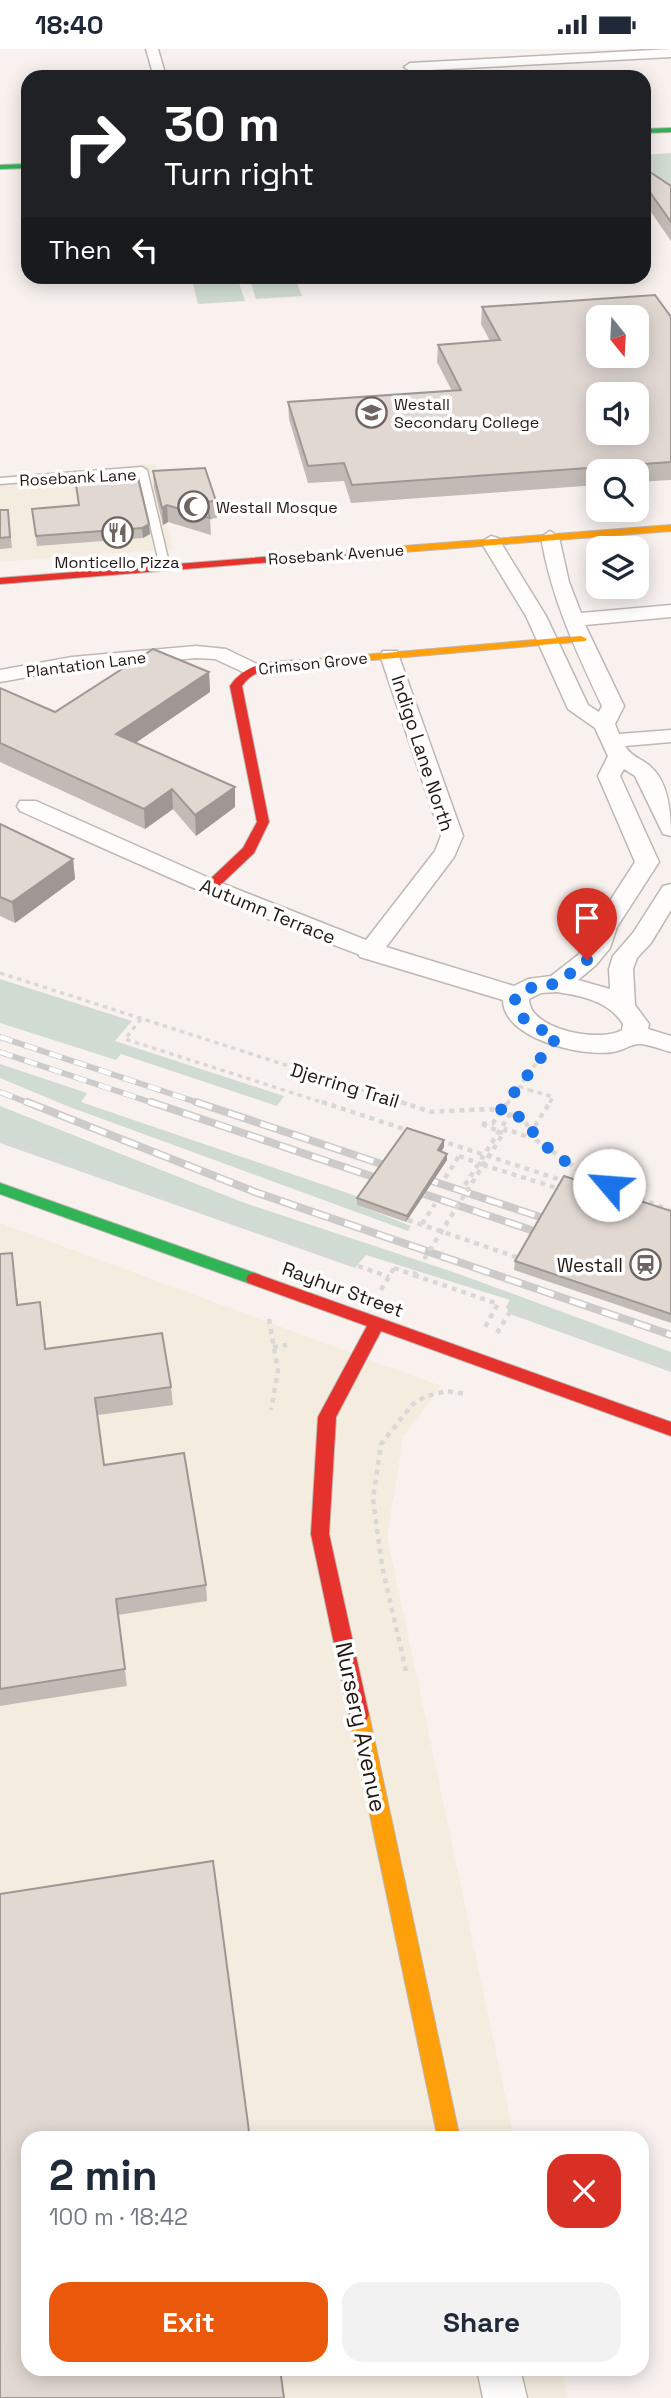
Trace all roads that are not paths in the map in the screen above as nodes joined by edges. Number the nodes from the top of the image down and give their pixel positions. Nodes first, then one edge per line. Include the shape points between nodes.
1 (152, 49) edge
2 (401, 52) dead end
3 (671, 53) edge
4 (158, 70) edge
5 (411, 70) edge
6 (439, 70) edge
7 (671, 129) edge
8 (651, 130) edge
9 (21, 166) edge
10 (0, 167) edge
11 (0, 481) edge
12 (671, 528) edge
13 (550, 537) junction
14 (491, 542) junction
15 (165, 568) junction
16 (0, 580) edge
17 (671, 611) edge
18 (573, 620) junction
19 (581, 639) junction
20 (550, 642) junction
21 (390, 655) junction
22 (253, 669) junction
23 (0, 676) edge
24 (671, 736) edge
25 (612, 741) junction
26 (28, 806) dead end
27 (671, 829) edge
28 (210, 887) junction
29 (671, 891) edge
30 (369, 952) junction
31 (557, 984) junction
32 (516, 995) junction
33 (623, 1006) junction
34 (634, 1034) junction
35 (671, 1044) edge
36 (0, 1188) edge
37 (376, 1324) junction
38 (671, 1429) edge
39 (447, 2131) edge
40 (500, 2376) edge
41 (505, 2398) edge

1 - 4 street
2 - 5 street
3 - 6 street
7 - 8 street
9 - 10 street
11 - 15 lane, Rosebank Lane via 142,470
12 - 13 street, Rosebank Avenue
13 - 14 street, Rosebank Avenue
13 - 18 street
14 - 15 street, Rosebank Avenue
14 - 20 street
15 - 16 street, Rosebank Avenue
17 - 18 street
18 - 19 street
19 - 20 street, Crimson Grove
19 - 25 street via 613,706
20 - 21 street, Crimson Grove
20 - 25 street via 579,709
21 - 22 street, Crimson Grove
21 - 30 street, Indigo Lane North via 452,836 446,852
22 - 23 street, Plantation Lane via 219,653 196,652 64,664
22 - 28 street, Crimson Grove via 238,679 235,692 263,823 250,847
24 - 25 street
25 - 27 street via 644,772
25 - 31 street via 609,776 647,862 605,927 601,943
26 - 28 street, Autumn Terrace
28 - 30 street, Autumn Terrace
29 - 33 street via 625,956
30 - 32 street, Autumn Terrace
31 - 32 street via 537,985
31 - 33 street via 587,989
32 - 34 street via 518,1013 557,1037 614,1044
33 - 34 street via 636,1024
34 - 35 street
36 - 37 street, Rayhur Street
37 - 38 street, Rayhur Street
37 - 39 street, Nursery Avenue via 327,1417 320,1534
40 - 41 street

